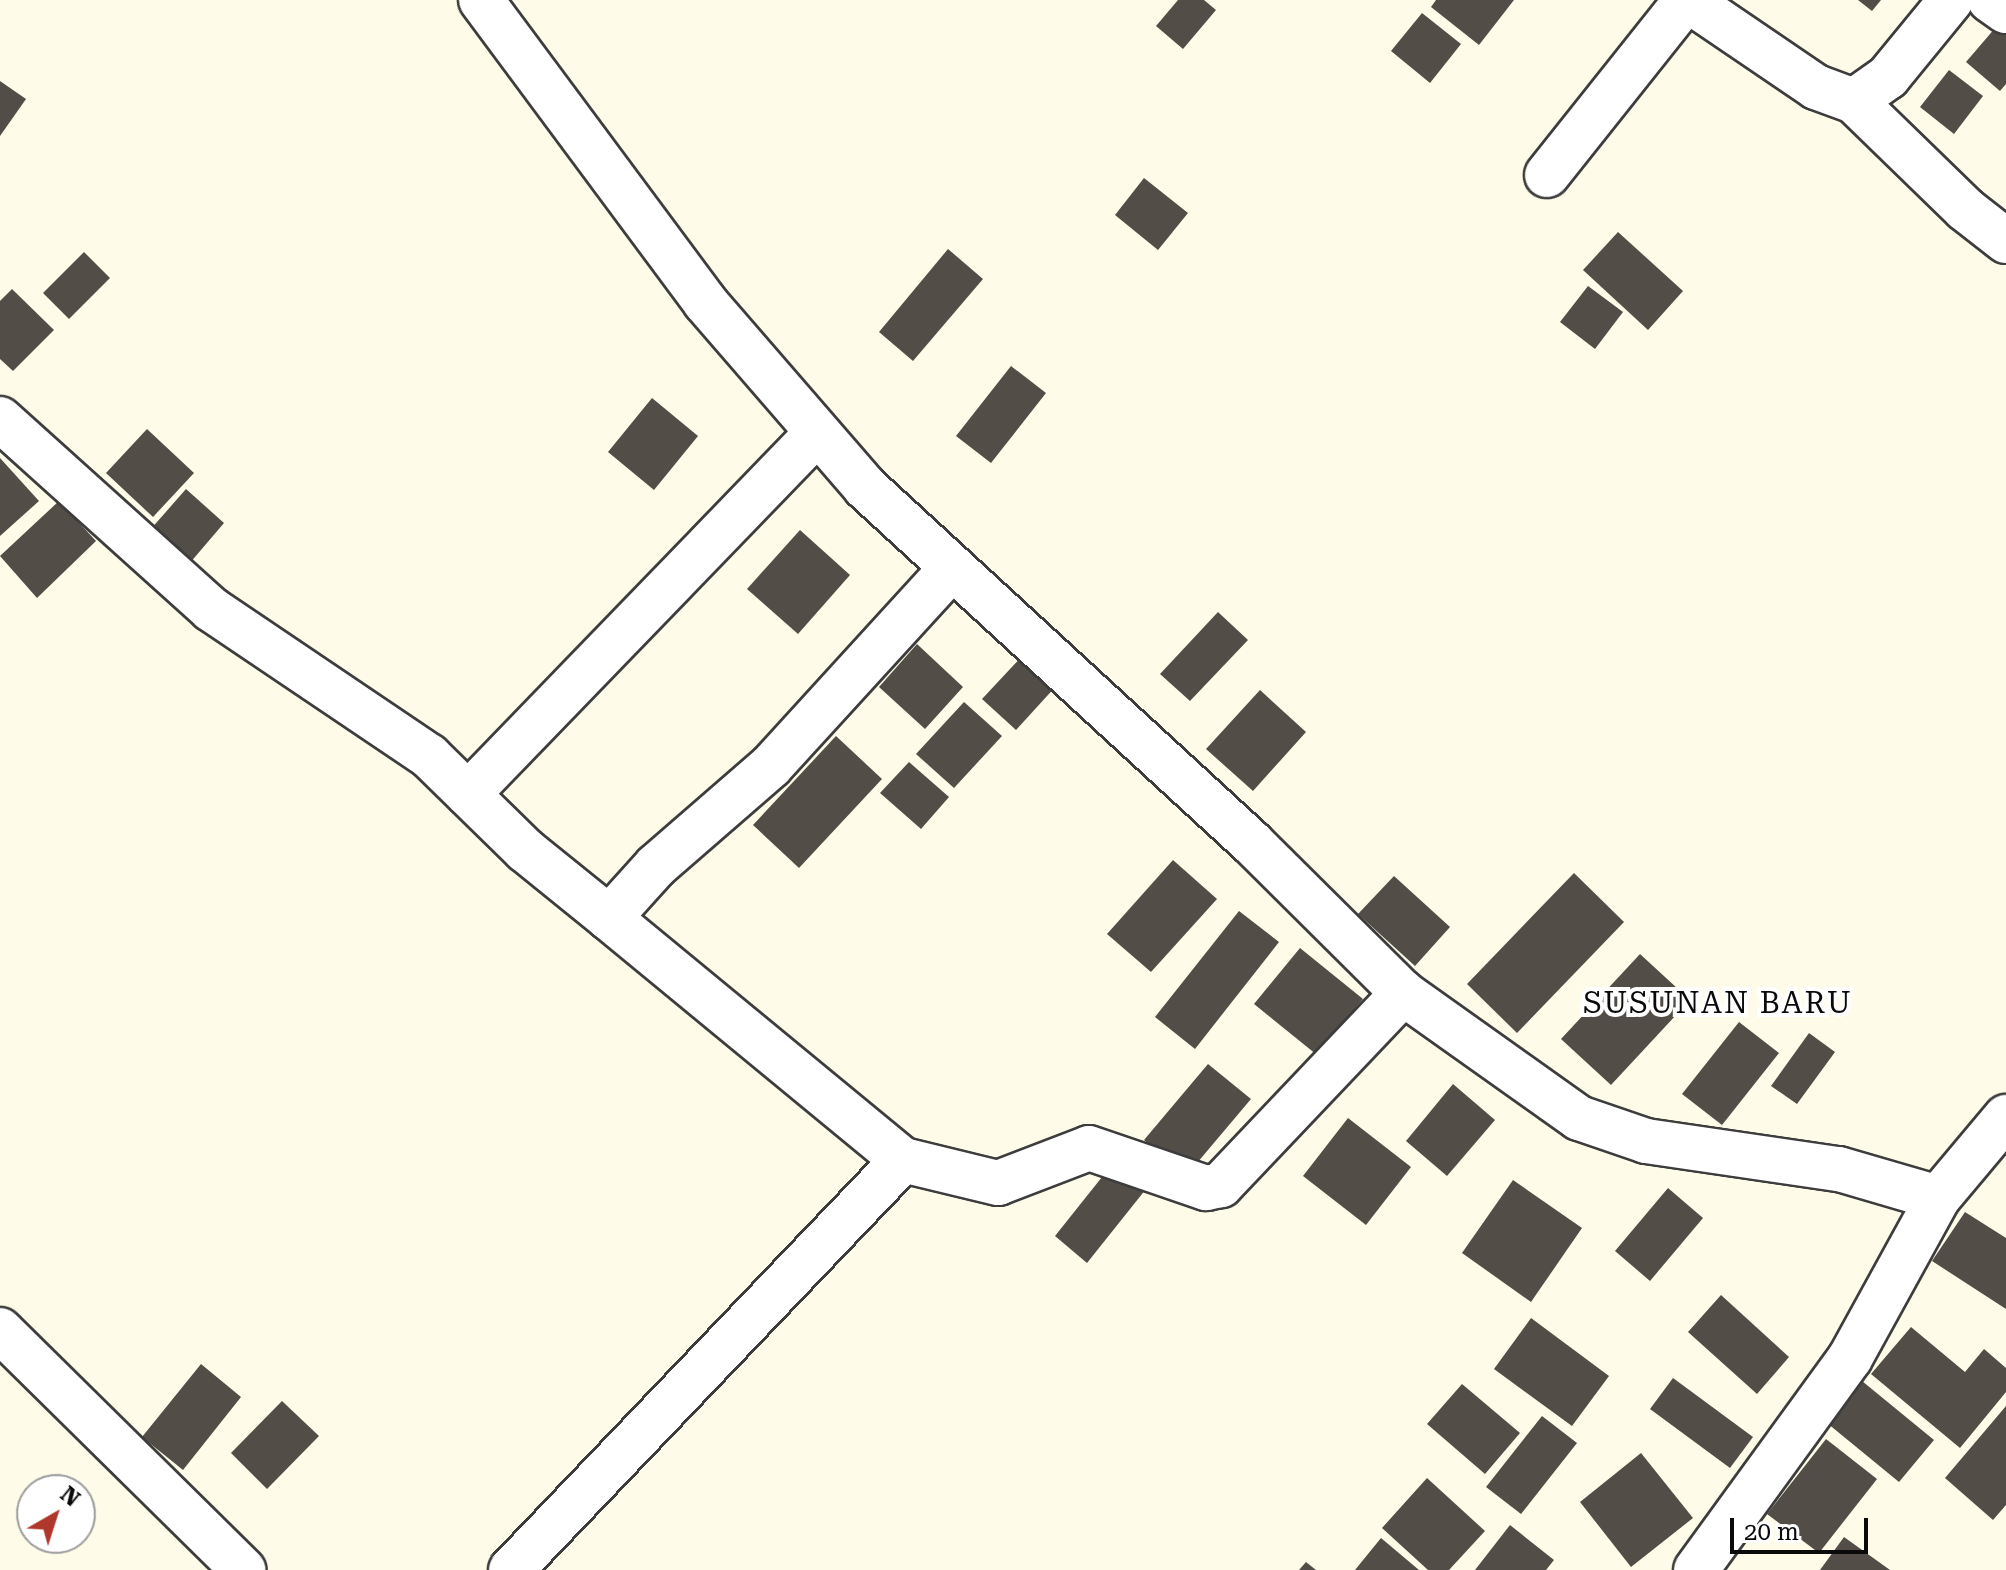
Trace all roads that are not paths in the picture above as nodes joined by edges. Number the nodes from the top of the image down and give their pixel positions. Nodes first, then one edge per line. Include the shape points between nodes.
1 (481, 0) edge
2 (1687, 0) edge
3 (1951, 0) edge
4 (1990, 0) edge
5 (2006, 11) edge
6 (1854, 101) junction
7 (1547, 175) dead end
8 (2006, 241) edge
9 (0, 419) edge
10 (817, 433) junction
11 (952, 568) junction
12 (468, 794) junction
13 (609, 918) junction
14 (1403, 993) junction
15 (2006, 1117) edge
16 (903, 1160) junction
17 (1938, 1198) junction
18 (0, 1330) edge
19 (243, 1570) edge
20 (511, 1570) edge
21 (1696, 1570) edge

1 - 10 street via 705,302
2 - 6 street via 1816,87
2 - 7 street
3 - 6 street via 1888,77
4 - 5 street
6 - 8 street via 1965,209
9 - 12 street via 211,609 429,756
10 - 11 street via 865,487
10 - 12 street
11 - 13 street via 771,766 656,866
11 - 14 street via 1252,843
12 - 13 street
13 - 16 street
14 - 16 street via 1213,1189 1089,1148 998,1183
14 - 17 street via 1579,1118 1646,1141 1839,1169
15 - 17 street
16 - 20 street
17 - 21 street via 1850,1358
18 - 19 street

